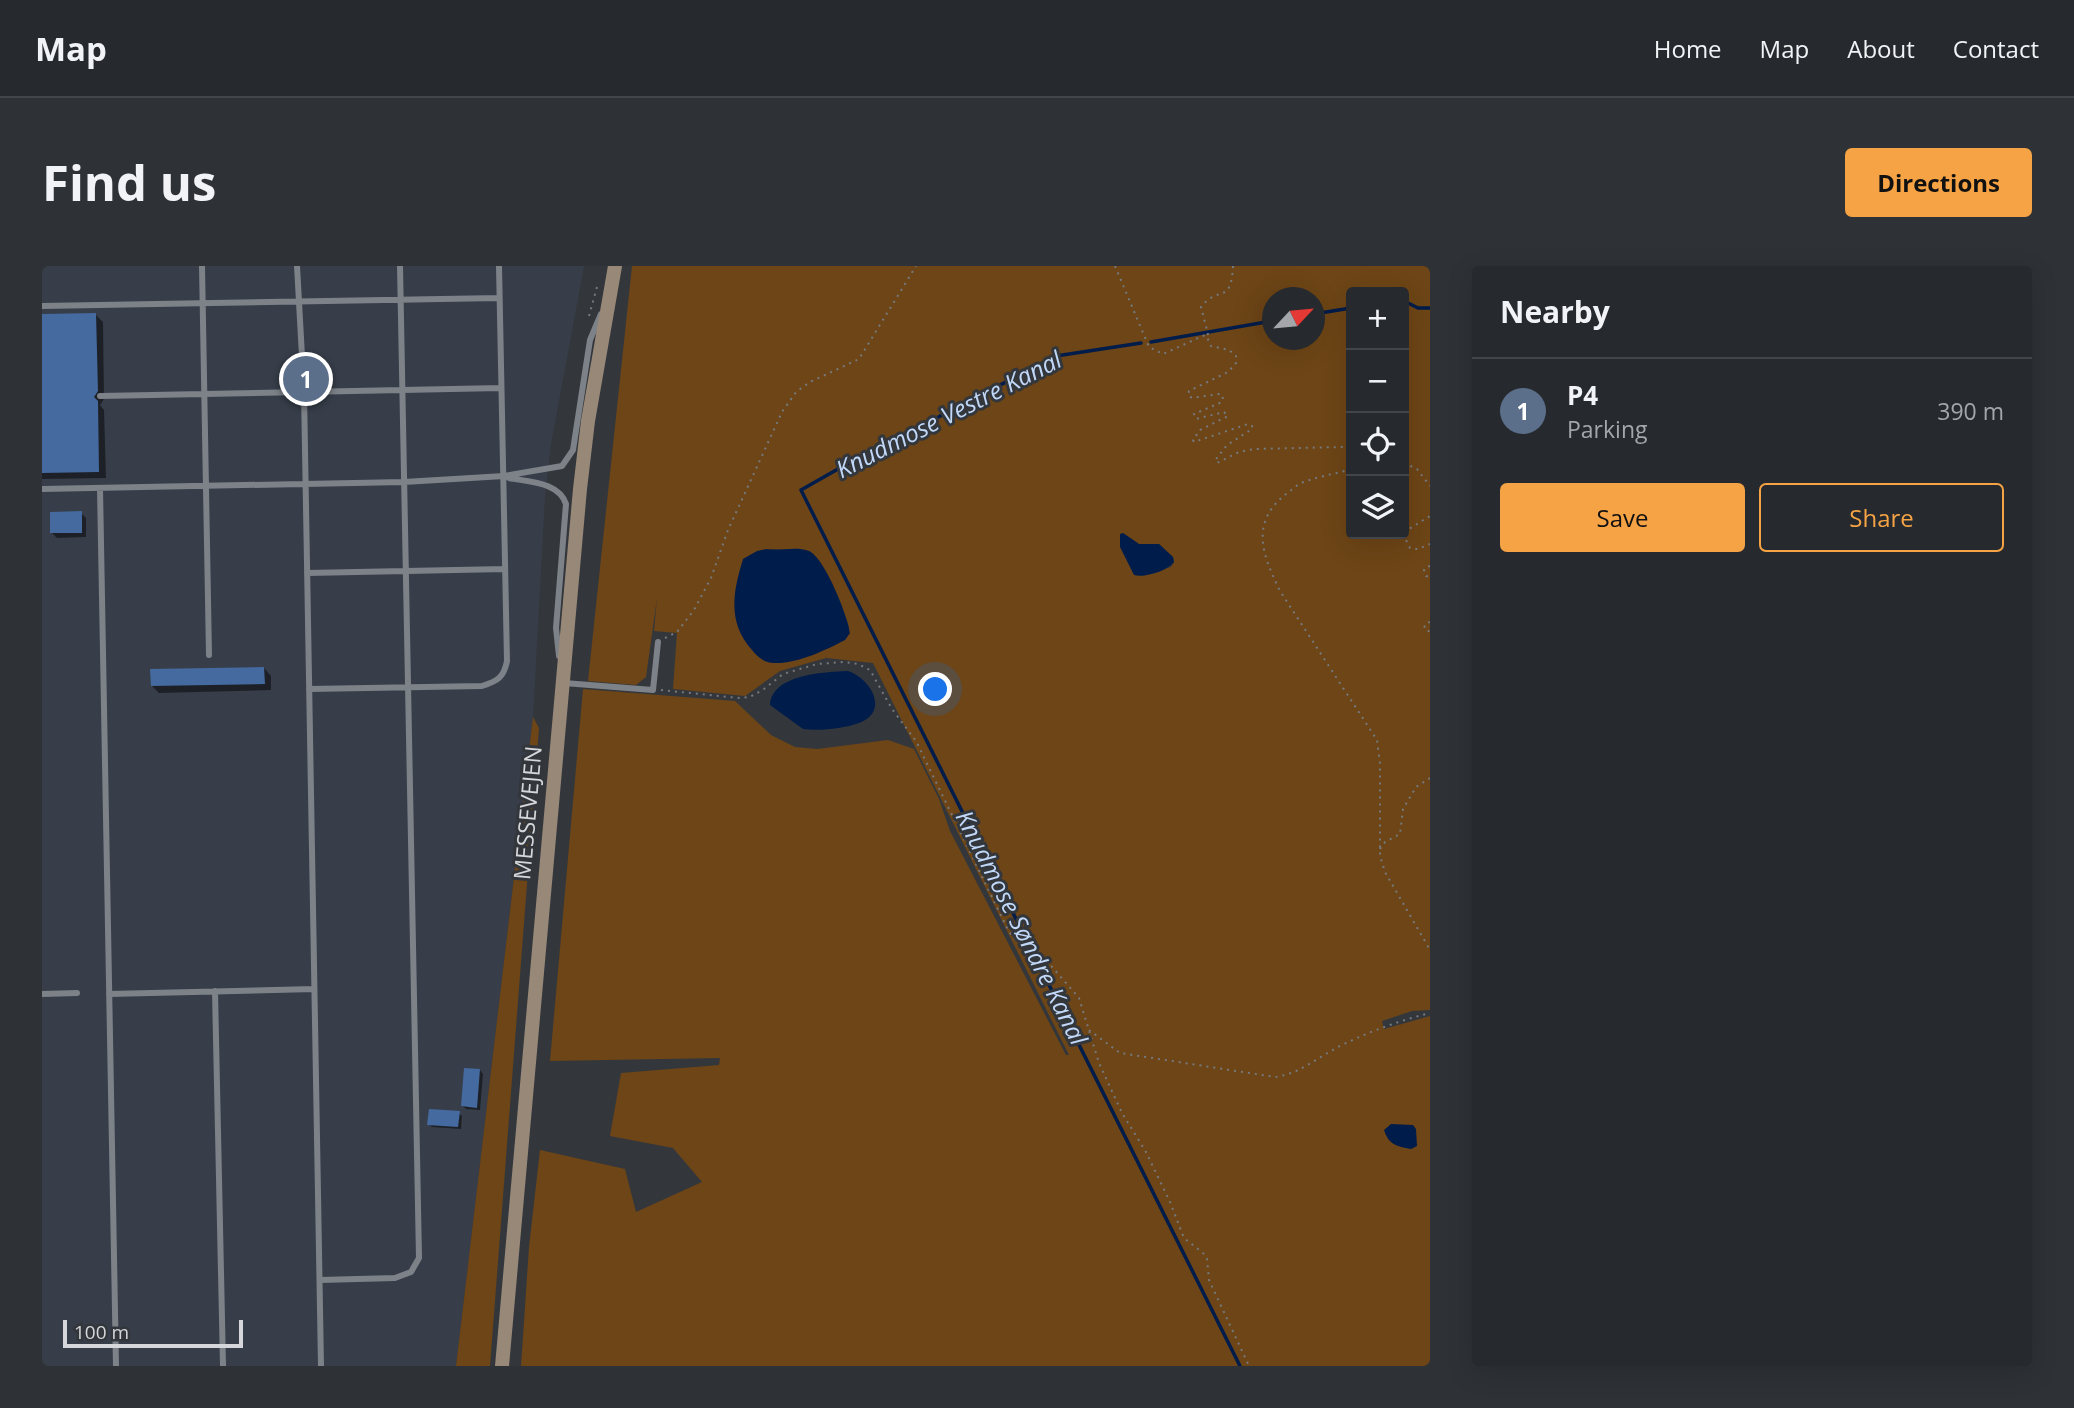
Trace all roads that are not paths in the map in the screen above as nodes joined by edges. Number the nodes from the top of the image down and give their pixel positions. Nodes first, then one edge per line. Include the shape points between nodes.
1 (202, 266) edge
2 (297, 266) edge
3 (400, 266) edge
4 (499, 266) edge
5 (615, 266) edge
6 (609, 297) junction
7 (499, 298) junction
8 (401, 300) junction
9 (299, 302) junction
10 (203, 303) junction
11 (42, 306) edge
12 (501, 388) junction
13 (402, 390) junction
14 (304, 392) junction
15 (204, 394) junction
16 (100, 396) dead end
17 (504, 476) junction
18 (404, 482) junction
19 (305, 484) junction
20 (206, 486) junction
21 (100, 488) junction
22 (42, 489) edge
23 (505, 569) junction
24 (406, 571) junction
25 (307, 573) junction
26 (658, 642) road end
27 (208, 655) dead end
28 (562, 683) junction
29 (408, 687) junction
30 (309, 689) junction
31 (314, 989) junction
32 (215, 991) junction
33 (77, 993) dead end
34 (109, 993) junction
35 (42, 994) edge
36 (320, 1280) junction
37 (116, 1366) edge
38 (223, 1366) edge
39 (321, 1366) edge
40 (502, 1366) edge

1 - 10 lane
2 - 9 lane
3 - 8 lane
4 - 7 lane
5 - 6 main road, MESSEVEJEN
6 - 17 lane via 590,340 573,450 567,461 562,466
6 - 28 main road, MESSEVEJEN via 588,421
7 - 8 lane
7 - 12 lane
8 - 9 lane
8 - 13 lane
9 - 10 lane
9 - 14 lane
10 - 11 lane
10 - 15 lane
12 - 13 lane
12 - 17 lane
13 - 14 lane
13 - 18 lane
14 - 15 lane
14 - 19 lane
15 - 16 lane
15 - 20 lane
17 - 18 lane
17 - 23 lane
17 - 28 lane via 556,488 566,503 556,628
18 - 19 lane
18 - 24 lane
19 - 20 lane
19 - 25 lane
20 - 21 lane
20 - 27 lane
21 - 22 lane
21 - 34 lane
23 - 24 lane
23 - 29 lane via 507,661 500,678 482,686
24 - 25 lane
24 - 29 lane
25 - 30 lane
26 - 28 lane via 653,690
28 - 40 main road, MESSEVEJEN
29 - 30 lane
29 - 36 lane via 419,1258 411,1272 395,1279
30 - 31 lane
31 - 32 lane
31 - 36 lane
32 - 34 lane
32 - 38 lane
33 - 35 lane
34 - 37 lane
36 - 39 lane

